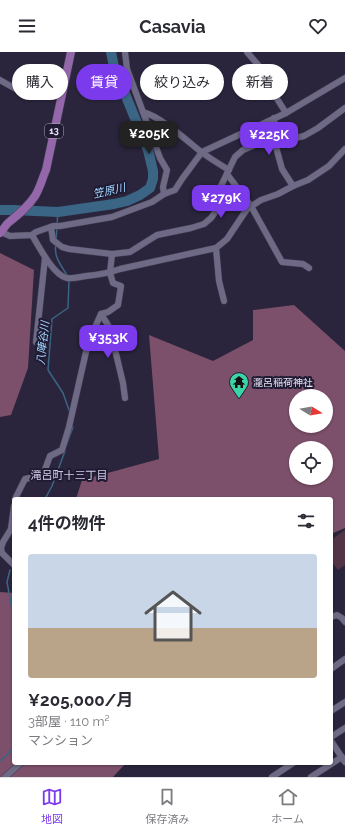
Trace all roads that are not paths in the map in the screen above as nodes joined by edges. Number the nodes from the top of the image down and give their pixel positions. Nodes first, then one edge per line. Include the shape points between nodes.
1 (71, 52) edge
2 (125, 52) edge
3 (247, 52) edge
4 (68, 65) edge
5 (345, 78) edge
6 (0, 80) edge
7 (12, 87) edge
8 (60, 100) edge
9 (345, 108) edge
10 (143, 112) junction
11 (286, 113) junction
12 (274, 118) junction
13 (276, 140) junction
14 (345, 150) edge
15 (202, 152) junction
16 (228, 172) junction
17 (293, 186) junction
18 (164, 194) junction
19 (251, 206) junction
20 (52, 227) junction
21 (0, 233) edge
22 (32, 235) junction
23 (216, 248) junction
24 (112, 254) junction
25 (45, 258) junction
26 (309, 268) dead end
27 (110, 273) junction
28 (224, 301) dead end
29 (101, 314) junction
30 (36, 342) dead end
31 (126, 398) dead end
32 (16, 497) edge
33 (12, 521) edge
34 (12, 563) edge
35 (333, 616) edge
36 (345, 622) edge
37 (345, 659) edge
38 (333, 668) edge
39 (345, 702) edge
40 (333, 710) edge
41 (345, 728) edge
42 (333, 736) edge
43 (333, 744) edge
44 (343, 759) edge
45 (18, 765) edge
46 (290, 765) edge
47 (333, 765) edge
48 (333, 765) edge
49 (314, 776) edge
50 (6, 777) edge
51 (272, 777) edge

1 - 4 main road, 13
2 - 10 street via 127,69
3 - 11 street via 259,66
5 - 11 street
6 - 7 street
8 - 21 main road, 13 via 46,170 40,186 28,206
9 - 13 street via 304,136
10 - 15 street via 150,114
10 - 18 street via 167,170
11 - 12 street
12 - 13 street
12 - 15 street
13 - 16 street via 243,150 235,157
13 - 17 street via 282,169
14 - 17 street via 329,166 308,180
15 - 16 street
15 - 18 street via 175,190
16 - 19 street
16 - 24 street via 220,188 216,211 204,224 157,235 130,252
17 - 19 street
18 - 20 street via 152,202 112,217
19 - 23 street
19 - 26 street via 282,262 303,264
20 - 22 street
20 - 24 street via 53,240 62,247 69,250
21 - 22 street via 10,236
22 - 25 street
23 - 27 street
23 - 28 street
24 - 27 street
25 - 27 street via 56,272 66,278
25 - 30 street
27 - 29 street via 113,283 121,286 118,305
29 - 31 street via 111,333
29 - 32 street via 88,343 62,450 50,456 43,475 25,479
33 - 34 street via 1,548 2,553
35 - 36 street via 337,615
37 - 38 street
39 - 40 street
41 - 42 street
43 - 44 street
44 - 47 street
45 - 50 street
46 - 51 street
48 - 49 street

